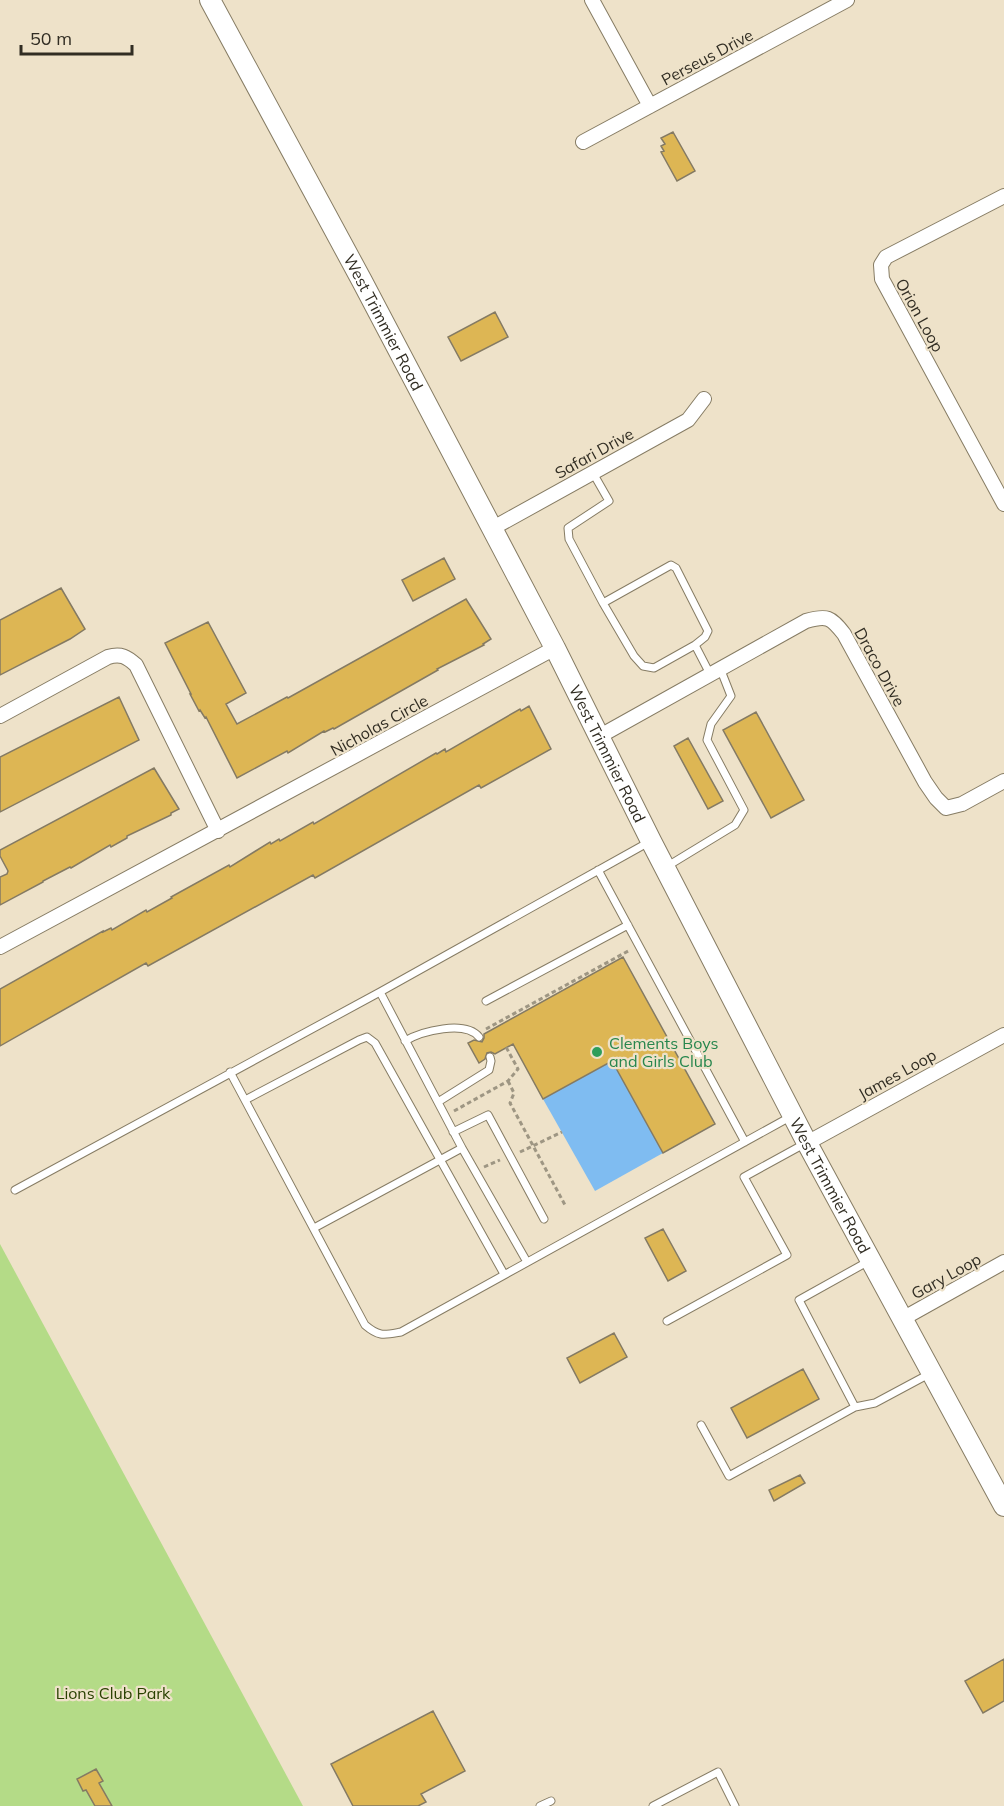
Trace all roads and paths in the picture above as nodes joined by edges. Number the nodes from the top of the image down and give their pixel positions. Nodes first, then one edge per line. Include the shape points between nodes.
1 (210, 0) edge
2 (591, 0) edge
3 (847, 0) edge
4 (650, 106) junction
5 (583, 142) dead end
6 (1004, 196) edge
7 (704, 399) dead end
8 (592, 473) junction
9 (1004, 504) edge
10 (493, 528) junction
11 (603, 603) junction
12 (695, 645) junction
13 (555, 648) junction
14 (715, 671) junction
15 (0, 716) edge
16 (600, 736) junction
17 (1004, 781) edge
18 (218, 831) junction
19 (651, 841) junction
20 (664, 867) junction
21 (598, 870) junction
22 (628, 925) junction
23 (0, 947) edge
24 (651, 968) junction
25 (380, 992) junction
26 (486, 1001) dead end
27 (1004, 1035) edge
28 (478, 1036) joint
29 (405, 1041) junction
30 (506, 1047) dead end
31 (490, 1057) dead end
32 (230, 1072) junction
33 (508, 1081) junction
34 (245, 1100) junction
35 (438, 1102) junction
36 (793, 1115) junction
37 (445, 1116) junction
38 (453, 1132) junction
39 (562, 1132) dead end
40 (745, 1142) junction
41 (807, 1143) junction
42 (533, 1146) junction
43 (462, 1148) junction
44 (510, 1157) junction
45 (440, 1160) junction
46 (484, 1168) dead end
47 (15, 1190) dead end
48 (565, 1205) dead end
49 (544, 1219) dead end
50 (314, 1228) junction
51 (872, 1260) junction
52 (527, 1262) junction
53 (1004, 1262) edge
54 (504, 1274) junction
55 (904, 1318) junction
56 (666, 1321) dead end
57 (933, 1373) junction
58 (855, 1407) junction
59 (701, 1425) dead end
60 (1002, 1497) edge
61 (551, 1801) dead end
62 (540, 1806) edge
63 (652, 1806) edge
64 (735, 1806) edge

1 - 10 main road, West Trimmier Road
2 - 4 street
3 - 4 street, Perseus Drive
4 - 5 street, Perseus Drive
6 - 9 street, Orion Loop via 886,257 881,265 882,279
7 - 8 street, Safari Drive via 688,420
8 - 10 street, Safari Drive
8 - 11 lane via 609,501 568,528 569,539
10 - 13 main road, West Trimmier Road
11 - 12 lane via 643,666 654,668
11 - 12 lane via 671,565 708,631
12 - 14 lane
13 - 16 main road, West Trimmier Road
13 - 18 street, Nicholas Circle
14 - 16 street, Draco Drive
14 - 17 street, Draco Drive via 806,621 823,616 835,621 844,634 925,782 946,808 962,804
14 - 20 lane via 731,696 711,724 707,740 744,810 735,825
15 - 18 street via 108,657 127,657 136,665
16 - 19 main road, West Trimmier Road
18 - 23 street, Nicholas Circle
19 - 20 main road, West Trimmier Road
19 - 21 lane
20 - 36 main road, West Trimmier Road
21 - 22 lane
21 - 25 lane
22 - 24 lane
22 - 26 lane
24 - 28 path via 643,972 630,950
24 - 40 lane
25 - 29 lane
25 - 32 lane
27 - 41 street, James Loop
28 - 29 lane via 470,1030 437,1030
29 - 35 lane
30 - 33 path via 518,1069
31 - 35 lane via 489,1070
32 - 34 lane
32 - 47 lane
33 - 37 path
33 - 42 path via 514,1093 510,1103
34 - 45 lane via 368,1037 375,1043
34 - 50 lane
35 - 37 lane
36 - 40 lane
36 - 41 main road, West Trimmier Road
37 - 38 lane
38 - 43 lane
38 - 44 lane via 488,1115
39 - 42 path
40 - 52 lane
41 - 51 main road, West Trimmier Road
41 - 56 lane via 744,1177 787,1255
42 - 44 path
42 - 48 path
43 - 45 lane
43 - 52 lane
44 - 46 path
44 - 49 lane
45 - 50 lane
45 - 54 lane
50 - 54 lane via 365,1325 375,1334 401,1332
51 - 55 main road, West Trimmier Road
51 - 58 lane via 799,1300
52 - 54 lane
53 - 55 street, Gary Loop
55 - 57 main road, West Trimmier Road
57 - 58 lane via 875,1403
57 - 60 main road, West Trimmier Road
58 - 59 lane via 729,1476
61 - 62 lane
63 - 64 lane via 718,1772

